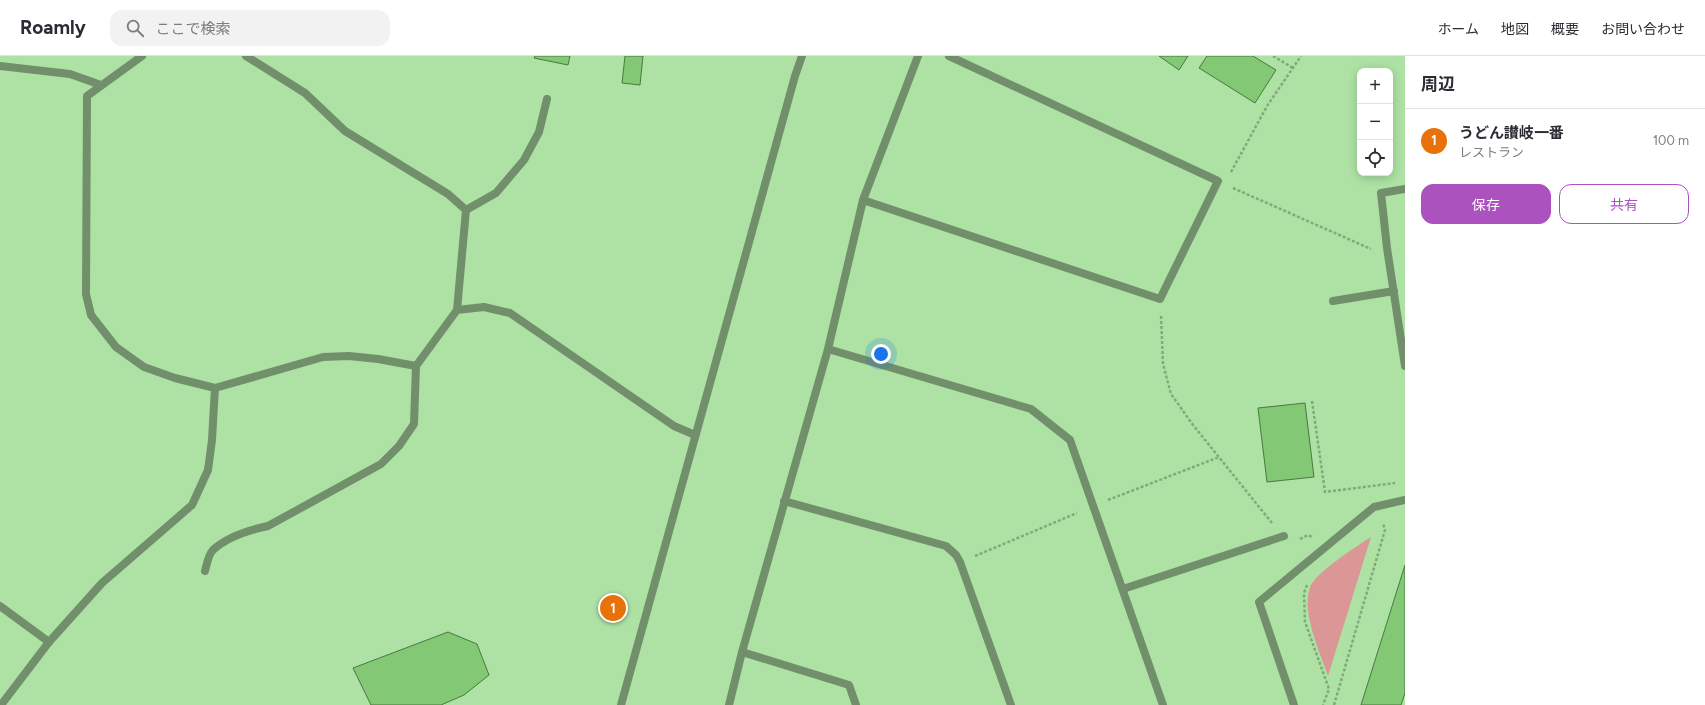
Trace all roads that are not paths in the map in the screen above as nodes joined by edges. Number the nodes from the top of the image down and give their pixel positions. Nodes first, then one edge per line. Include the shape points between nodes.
1 (142, 56) edge
2 (246, 56) edge
3 (802, 56) edge
4 (918, 56) edge
5 (949, 56) edge
6 (0, 66) edge
7 (101, 85) junction
8 (547, 99) dead end
9 (1405, 189) edge
10 (863, 200) junction
11 (466, 210) junction
12 (1394, 291) junction
13 (1333, 301) dead end
14 (457, 310) junction
15 (828, 349) junction
16 (416, 366) junction
17 (1405, 366) edge
18 (215, 388) junction
19 (695, 435) junction
20 (1405, 500) edge
21 (784, 501) junction
22 (1284, 536) road end
23 (205, 571) dead end
24 (1123, 590) junction
25 (0, 606) edge
26 (49, 642) junction
27 (742, 652) junction
28 (1, 705) edge
29 (622, 705) edge
30 (729, 705) edge
31 (856, 705) edge
32 (1011, 705) edge
33 (1164, 705) edge
34 (1294, 705) edge

1 - 7 street
2 - 11 street via 305,93 345,131 448,194
3 - 19 street
4 - 10 street
5 - 10 street via 1221,183 1160,299
6 - 7 street via 70,74
7 - 18 street via 87,96 86,294 91,316 116,347 144,367
8 - 11 street via 539,132 524,160 496,193
9 - 12 street via 1381,193
10 - 15 street
11 - 14 street
12 - 13 street
12 - 17 street
14 - 16 street
14 - 19 street via 484,307 510,313 674,426
15 - 21 street
15 - 24 street via 1031,409 1070,440
16 - 18 street via 378,358 323,357
16 - 23 street via 414,424 399,446 381,464 268,526 229,540 212,551
18 - 26 street via 208,470 192,505 102,583
19 - 29 street
20 - 34 street via 1374,507 1258,602
21 - 27 street
21 - 32 street via 946,546 960,562
22 - 24 street
24 - 33 street
25 - 26 street
26 - 28 street
27 - 30 street
27 - 31 street via 849,686

